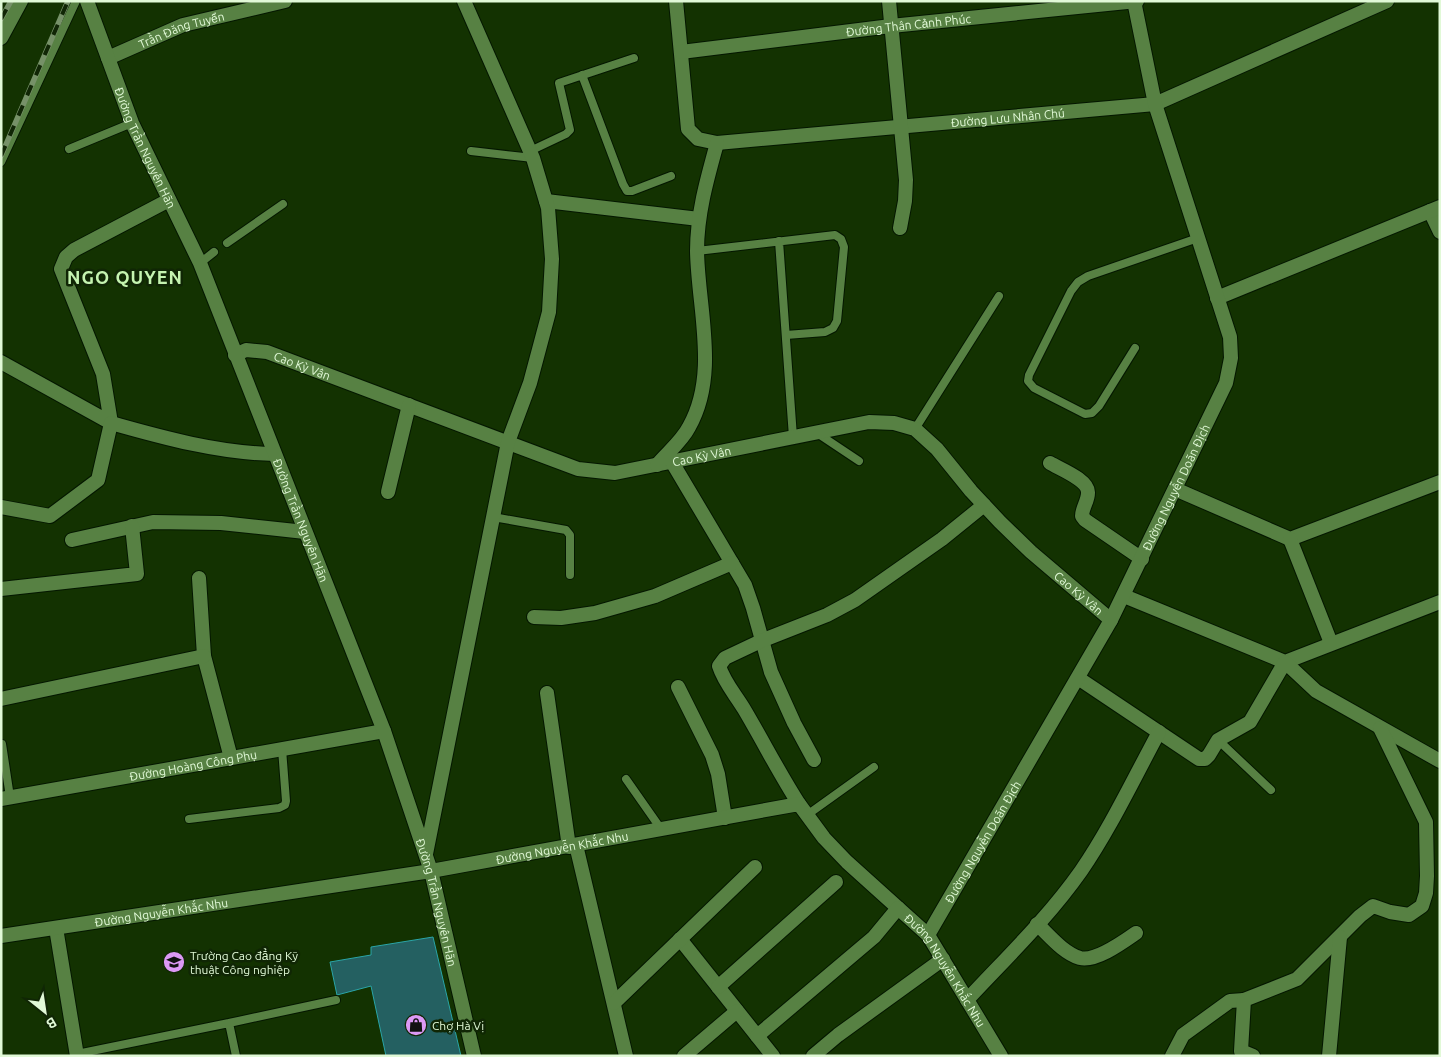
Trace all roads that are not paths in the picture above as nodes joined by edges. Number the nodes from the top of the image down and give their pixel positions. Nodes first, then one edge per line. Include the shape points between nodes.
1 (21, 1) edge
2 (76, 1) edge
3 (87, 1) edge
4 (285, 1) edge
5 (464, 1) edge
6 (676, 1) edge
7 (889, 1) edge
8 (1387, 1) edge
9 (1135, 2) edge
10 (892, 26) junction
11 (1, 38) edge
12 (681, 52) junction
13 (108, 58) junction
14 (634, 58) dead end
15 (582, 75) junction
16 (1155, 104) junction
17 (132, 123) junction
18 (901, 126) junction
19 (717, 143) junction
20 (69, 149) dead end
21 (471, 152) dead end
22 (531, 154) junction
23 (1, 162) edge
24 (671, 176) dead end
25 (170, 200) junction
26 (546, 201) junction
27 (283, 204) dead end
28 (1435, 209) edge
29 (699, 219) junction
30 (900, 228) dead end
31 (1440, 232) edge
32 (1198, 238) junction
33 (779, 242) junction
34 (227, 243) dead end
35 (697, 251) junction
36 (214, 252) dead end
37 (200, 263) junction
38 (998, 296) dead end
39 (1217, 298) junction
40 (786, 335) junction
41 (1135, 348) dead end
42 (234, 355) junction
43 (1, 362) edge
44 (409, 405) junction
45 (111, 423) junction
46 (915, 429) junction
47 (817, 433) junction
48 (793, 437) junction
49 (508, 442) junction
50 (274, 454) junction
51 (859, 461) dead end
52 (672, 462) junction
53 (1050, 463) dead end
54 (657, 465) junction
55 (1440, 482) edge
56 (1175, 489) junction
57 (388, 492) dead end
58 (984, 505) junction
59 (1, 506) edge
60 (493, 517) junction
61 (132, 526) junction
62 (305, 532) junction
63 (1290, 539) junction
64 (72, 540) dead end
65 (1142, 558) junction
66 (732, 563) junction
67 (570, 575) dead end
68 (199, 578) dead end
69 (1, 589) edge
70 (1124, 596) junction
71 (1440, 602) edge
72 (534, 617) dead end
73 (1111, 620) junction
74 (761, 641) junction
75 (1331, 643) junction
76 (204, 656) junction
77 (1285, 662) junction
78 (1078, 678) junction
79 (678, 687) dead end
80 (547, 693) dead end
81 (1, 698) edge
82 (1380, 728) junction
83 (384, 731) junction
84 (1160, 732) junction
85 (1218, 740) junction
86 (2, 744) edge
87 (282, 749) junction
88 (231, 758) junction
89 (814, 760) dead end
90 (1440, 761) edge
91 (874, 767) dead end
92 (626, 779) dead end
93 (1271, 790) dead end
94 (6, 798) edge
95 (799, 804) junction
96 (807, 815) junction
97 (724, 818) junction
98 (190, 819) dead end
99 (661, 829) junction
100 (572, 846) junction
101 (426, 854) junction
102 (755, 867) dead end
103 (430, 871) junction
104 (836, 882) dead end
105 (898, 908) junction
106 (1037, 924) junction
107 (56, 928) junction
108 (1136, 933) dead end
109 (928, 935) junction
110 (1, 936) edge
111 (1340, 937) junction
112 (680, 940) junction
113 (943, 960) junction
114 (718, 987) junction
115 (336, 1000) dead end
116 (967, 1000) junction
117 (1244, 1000) junction
118 (614, 1003) junction
119 (737, 1011) junction
120 (229, 1024) junction
121 (757, 1036) junction
122 (77, 1055) edge
123 (236, 1056) edge
124 (474, 1056) edge
125 (626, 1056) edge
126 (684, 1056) edge
127 (773, 1056) edge
128 (813, 1056) edge
129 (1001, 1056) edge
130 (1172, 1056) edge
131 (1253, 1056) edge
132 (1329, 1056) edge

1 - 11 street
2 - 23 lane
3 - 13 street, Đường Trần Nguyên Hãn
4 - 13 street, Trần Đăng Tuyển via 183,25
5 - 22 street
6 - 12 street, Đường Lưu Nhân Chú
7 - 10 street
8 - 16 street, Đường Lưu Nhân Chú
9 - 10 street, Đường Thân Cảnh Phúc
9 - 16 street, Đường Nguyễn Doãn Địch
10 - 12 street, Đường Thân Cảnh Phúc
10 - 18 street
12 - 19 street, Đường Lưu Nhân Chú via 688,129 698,139
13 - 17 street, Đường Trần Nguyên Hãn
14 - 15 lane
15 - 22 lane via 559,83 570,130
15 - 24 lane via 627,191
16 - 18 street, Đường Lưu Nhân Chú
16 - 32 street, Đường Nguyễn Doãn Địch
17 - 20 lane
17 - 25 street, Đường Trần Nguyên Hãn
18 - 19 street, Đường Lưu Nhân Chú
18 - 30 street via 906,180
19 - 29 street
21 - 22 lane
22 - 26 street
25 - 37 street, Đường Trần Nguyên Hãn
25 - 45 street via 74,250 66,257 61,269 103,374
26 - 29 street
26 - 49 street via 552,259 549,312 530,382
27 - 34 lane
28 - 31 street
28 - 39 street
29 - 35 street
32 - 39 street, Đường Nguyễn Doãn Địch
32 - 41 lane via 1078,282 1028,381 1034,388 1085,414 1092,412
33 - 35 lane
33 - 40 lane
33 - 40 lane via 835,235 844,246 833,328 826,332
35 - 54 street via 704,381 698,409 688,430
36 - 37 lane
37 - 42 street, Đường Trần Nguyên Hãn
38 - 46 lane
39 - 56 street, Đường Nguyễn Doãn Địch via 1230,337 1231,358 1226,383
40 - 48 lane
42 - 44 street, Cao Kỳ Vân via 246,350 267,352
42 - 50 street, Đường Trần Nguyên Hãn
43 - 45 street
44 - 49 street, Cao Kỳ Vân
44 - 57 street
45 - 50 street via 212,448 248,454
45 - 59 street via 98,480 50,516
46 - 47 street, Cao Kỳ Vân via 894,423 869,422
46 - 58 street, Cao Kỳ Vân via 937,449
47 - 48 street, Cao Kỳ Vân
47 - 51 lane
48 - 52 street, Cao Kỳ Vân
49 - 54 street, Cao Kỳ Vân via 578,469 615,473
49 - 60 street
50 - 62 street, Đường Trần Nguyên Hãn
52 - 54 street, Cao Kỳ Vân
52 - 66 street
53 - 65 street via 1088,487 1082,516
55 - 63 street
56 - 63 street
56 - 65 street, Đường Nguyễn Doãn Địch
58 - 73 street, Cao Kỳ Vân via 1031,552
58 - 74 street via 855,600 828,615
60 - 67 lane via 566,530 570,535
60 - 101 street
61 - 62 street via 153,522 190,522
61 - 64 street
61 - 69 street via 138,574
62 - 83 street, Đường Trần Nguyên Hãn
63 - 75 street
65 - 70 street, Đường Nguyễn Doãn Địch
66 - 72 street via 655,596 595,613 561,618
66 - 74 street via 745,585
68 - 76 street
70 - 73 street, Đường Nguyễn Doãn Địch
70 - 77 street
71 - 75 street
73 - 78 street, Đường Nguyễn Doãn Địch
74 - 89 street via 782,699
74 - 95 street via 725,658 718,666
75 - 77 street
76 - 81 street
76 - 88 street
77 - 82 street via 1316,691
77 - 85 street via 1250,722
78 - 84 street
78 - 109 street, Đường Nguyễn Doãn Địch
79 - 97 street via 712,755
80 - 100 street
82 - 90 street
82 - 111 street via 1426,822 1426,893 1422,906 1408,915 1373,906
83 - 87 street, Đường Hoàng Công Phụ
83 - 101 street, Đường Trần Nguyên Hãn
84 - 85 street via 1199,759 1205,759
84 - 106 street via 1081,871
85 - 93 lane
86 - 94 lane
87 - 88 street, Đường Hoàng Công Phụ
87 - 98 lane via 285,805
88 - 94 street, Đường Hoàng Công Phụ
91 - 96 lane
92 - 99 lane
95 - 96 street, Đường Nguyễn Khắc Nhu
95 - 97 street, Đường Nguyễn Khắc Nhu
96 - 105 street, Đường Nguyễn Khắc Nhu via 847,862
97 - 99 street, Đường Nguyễn Khắc Nhu
99 - 100 street, Đường Nguyễn Khắc Nhu
100 - 103 street, Đường Nguyễn Khắc Nhu
100 - 118 street
101 - 103 street, Đường Trần Nguyên Hãn
102 - 112 street
103 - 107 street, Đường Nguyễn Khắc Nhu
103 - 124 street, Đường Trần Nguyên Hãn
104 - 114 street
105 - 109 street, Đường Nguyễn Khắc Nhu
105 - 121 street via 874,937
106 - 108 street via 1066,951 1081,958 1113,950
106 - 116 street
107 - 110 street, Đường Nguyễn Khắc Nhu
107 - 122 street
109 - 113 street, Đường Nguyễn Khắc Nhu
111 - 117 street via 1297,979
111 - 132 street
112 - 114 street
112 - 118 street
113 - 116 street, Đường Nguyễn Khắc Nhu
113 - 128 street
114 - 119 street
115 - 120 lane
116 - 129 street, Đường Nguyễn Khắc Nhu
117 - 130 street via 1230,1001 1183,1035
117 - 131 street via 1242,1051
118 - 125 street
119 - 121 street
119 - 126 street
120 - 122 lane
120 - 123 lane
121 - 127 street

